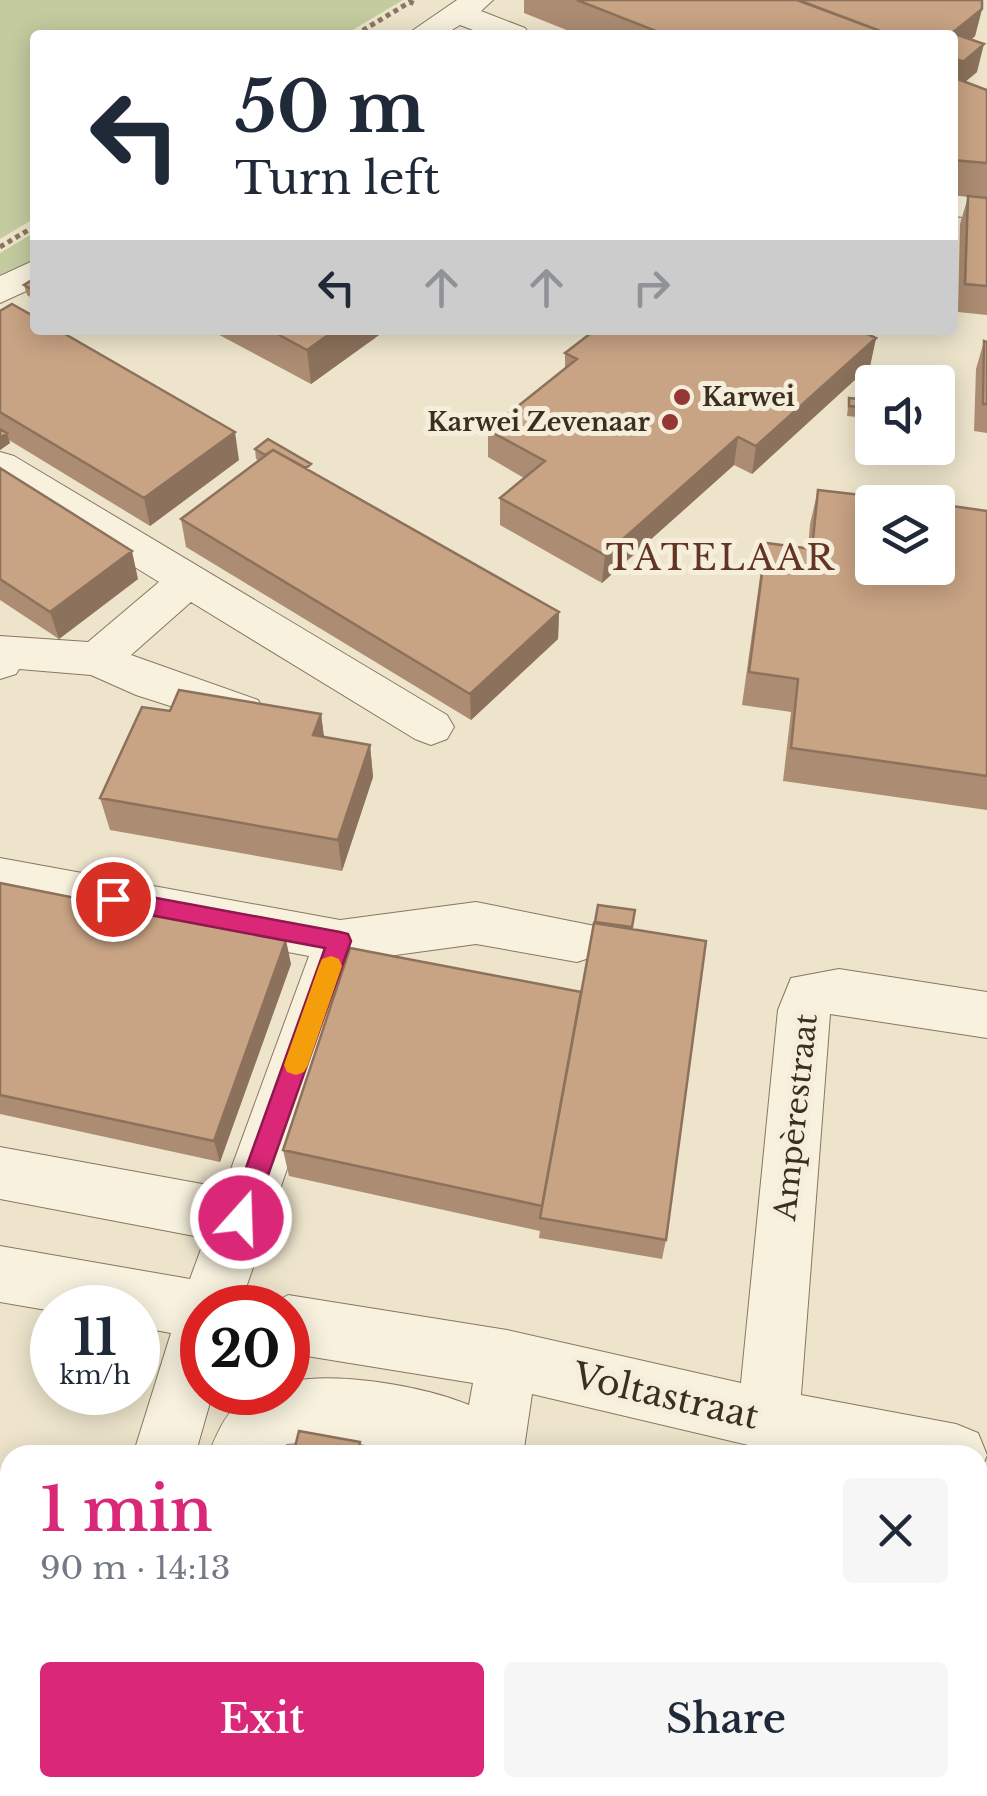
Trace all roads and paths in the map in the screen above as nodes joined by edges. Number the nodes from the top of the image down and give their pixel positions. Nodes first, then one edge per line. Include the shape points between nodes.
1 (468, 7) edge
2 (430, 30) edge
3 (506, 30) edge
4 (958, 206) edge
5 (987, 208) edge
6 (30, 229) edge
7 (0, 247) edge
8 (30, 274) edge
9 (0, 293) edge
10 (30, 311) edge
11 (0, 466) edge
12 (189, 580) junction
13 (2, 653) edge
14 (97, 659) junction
15 (272, 721) edge
16 (431, 727) dead end
17 (0, 878) edge
18 (340, 941) junction
19 (577, 941) dead end
20 (987, 1015) edge
21 (0, 1172) edge
22 (241, 1218) junction
23 (0, 1274) edge
24 (215, 1285) edge
25 (180, 1305) edge
26 (310, 1328) edge
27 (490, 1357) junction
28 (180, 1402) edge
29 (806, 1435) edge
30 (167, 1445) edge
31 (241, 1445) edge
32 (460, 1445) edge
33 (468, 1445) edge
34 (881, 1445) edge

1 - 2 street
1 - 3 street
4 - 5 street
6 - 7 path
8 - 9 street
9 - 10 street
11 - 12 street
12 - 14 street
12 - 16 street
13 - 14 street
14 - 15 street via 152,684
17 - 18 street
18 - 19 street via 476,923
18 - 22 street
20 - 29 street, Ampèrestraat via 839,990 809,994
21 - 22 street
22 - 24 street
23 - 25 street
26 - 27 street, Voltastraat
27 - 29 street, Voltastraat
27 - 33 street
28 - 30 street
29 - 34 street, Voltastraat
31 - 32 street via 274,1414 320,1407

